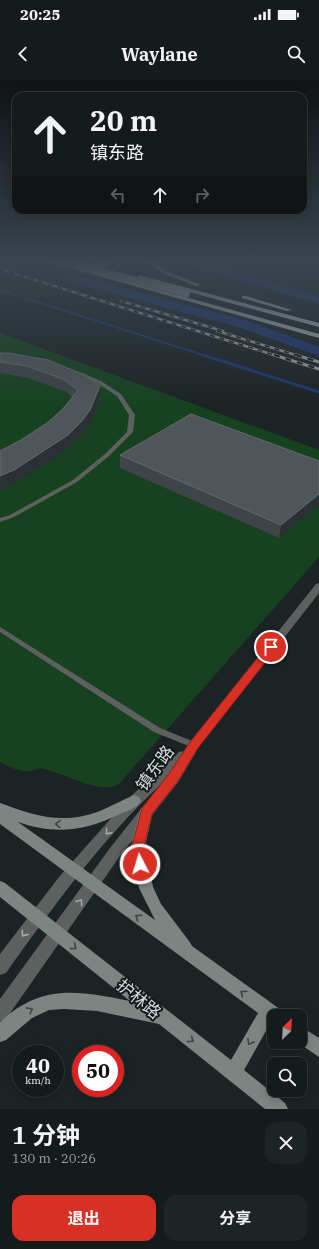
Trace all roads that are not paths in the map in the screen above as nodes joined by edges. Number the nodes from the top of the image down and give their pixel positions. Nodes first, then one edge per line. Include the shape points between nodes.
1 (227, 310) edge
2 (239, 310) edge
3 (262, 310) edge
4 (287, 310) edge
5 (319, 322) edge
6 (319, 325) edge
7 (319, 335) edge
8 (72, 370) edge
9 (0, 520) edge
10 (319, 586) edge
11 (2, 633) edge
12 (194, 745) junction
13 (134, 801) junction
14 (0, 809) edge
15 (146, 812) junction
16 (0, 816) edge
17 (74, 871) junction
18 (92, 884) junction
19 (0, 888) edge
20 (36, 916) junction
21 (57, 933) junction
22 (190, 954) junction
23 (0, 967) edge
24 (267, 1010) edge
25 (0, 1013) edge
26 (160, 1016) junction
27 (267, 1019) edge
28 (0, 1034) edge
29 (307, 1039) edge
30 (319, 1048) edge
31 (233, 1073) junction
32 (279, 1109) edge

1 - 7 highway
2 - 7 highway, bridge
3 - 6 highway
4 - 5 highway
8 - 9 lane via 99,382 119,395 132,415 130,432 75,481
10 - 12 street
11 - 12 lane via 156,730
12 - 13 street, 镇东路
12 - 15 street, 镇东路 via 174,777
13 -> 14 main road via 110,815 61,824 38,822
13 -> 17 street, 镇东路
15 - 18 street, 镇东路
15 - 22 main road via 138,846 146,888 156,909
16 - 17 main road
17 - 18 main road
17 - 20 street, 镇东路
21 -> 18 street, 镇东路
22 -> 18 main road
19 - 20 main road, 护林路
20 - 21 main road, 护林路
20 -> 23 street, 镇东路
21 - 25 street, 镇东路
21 -> 26 main road, 护林路
24 -> 22 main road
28 -> 26 main road via 17,1018 38,1005 67,1001 95,1003
26 -> 31 main road, 护林路
27 -> 31 main road
29 - 30 main road
31 - 32 main road, 护林路

